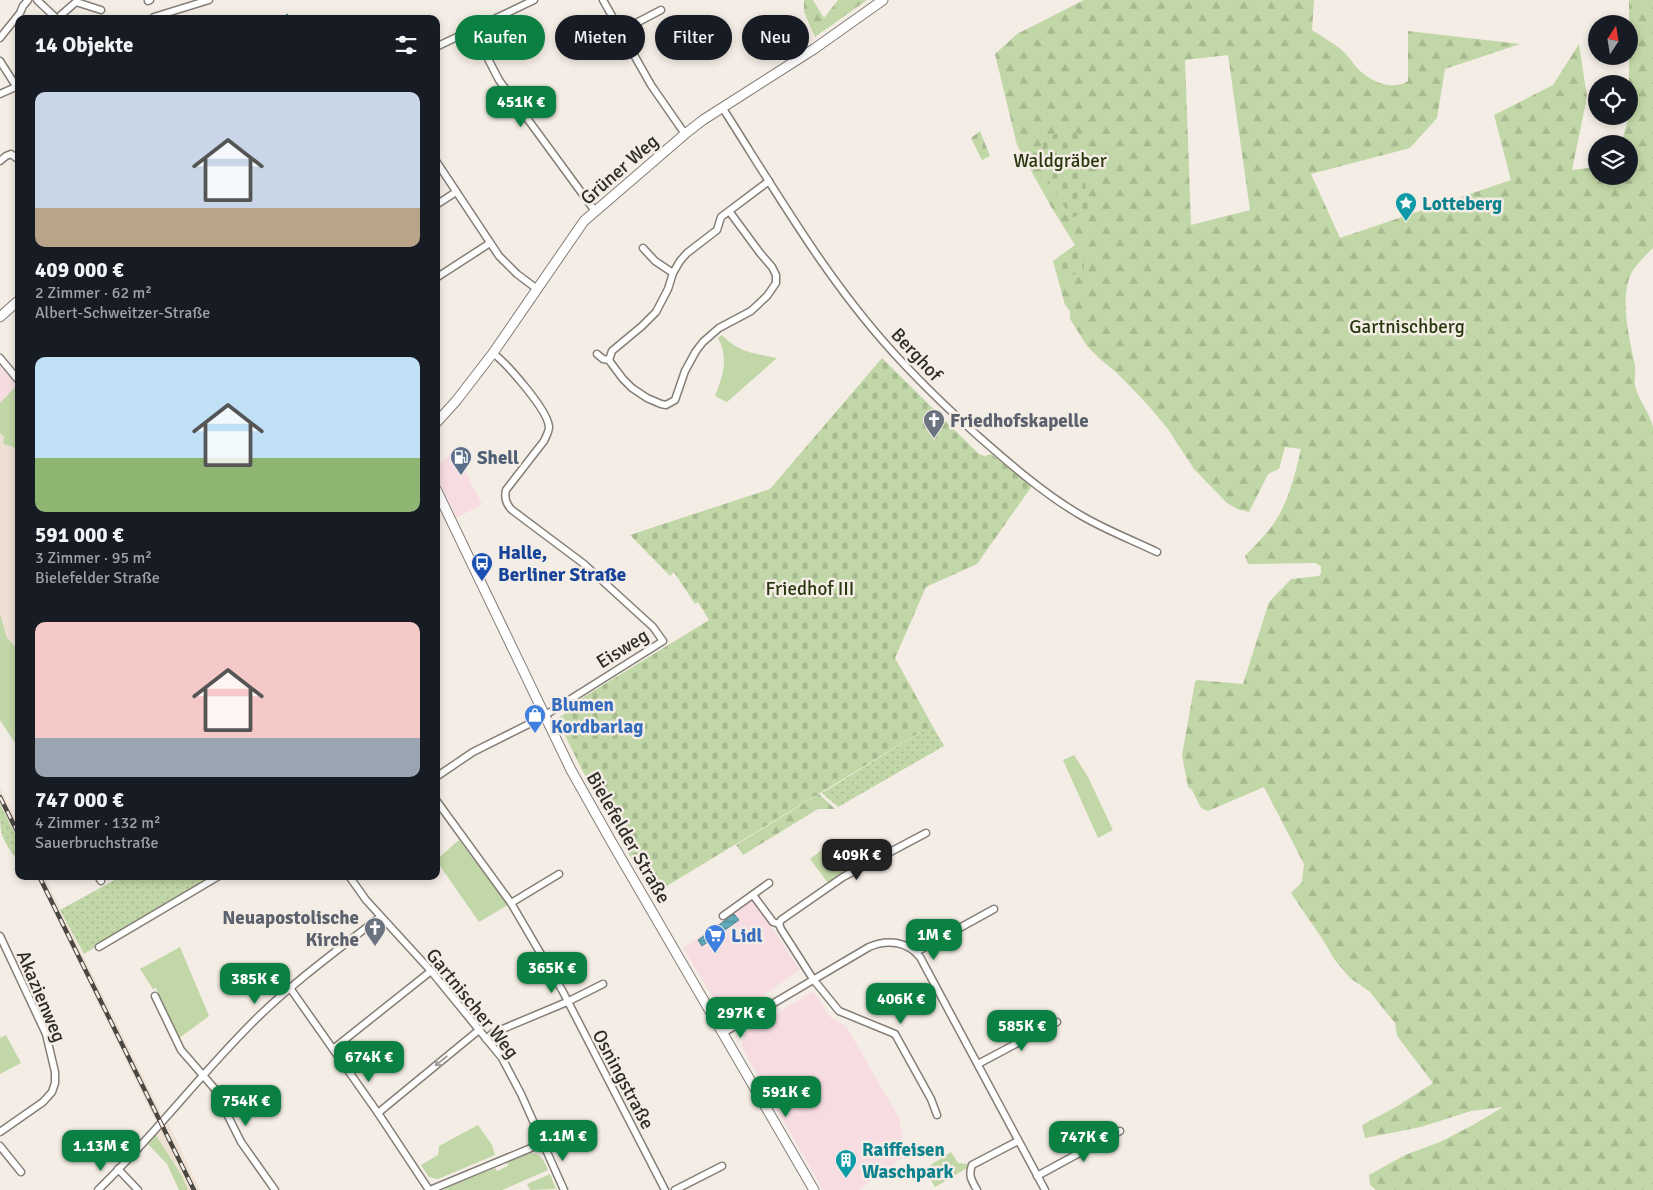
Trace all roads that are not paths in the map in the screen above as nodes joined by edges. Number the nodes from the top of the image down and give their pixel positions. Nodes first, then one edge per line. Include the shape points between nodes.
1 (28, 0) edge
2 (37, 0) edge
3 (209, 0) edge
4 (534, 0) edge
5 (603, 0) edge
6 (883, 0) edge
7 (76, 1) edge
8 (101, 10) dead end
9 (661, 10) dead end
10 (18, 15) edge
11 (54, 15) edge
12 (62, 15) edge
13 (160, 15) edge
14 (504, 15) edge
15 (612, 15) edge
16 (645, 18) edge
17 (15, 19) edge
18 (0, 38) edge
19 (455, 38) edge
20 (440, 45) edge
21 (489, 60) edge
22 (637, 60) edge
23 (0, 61) edge
24 (15, 83) edge
25 (15, 87) edge
26 (0, 94) edge
27 (722, 107) junction
28 (684, 134) junction
29 (15, 157) edge
30 (0, 161) edge
31 (440, 167) edge
32 (769, 181) junction
33 (456, 192) junction
34 (440, 202) edge
35 (729, 210) junction
36 (595, 212) junction
37 (490, 244) junction
38 (642, 248) dead end
39 (673, 273) junction
40 (440, 275) edge
41 (537, 288) junction
42 (15, 304) edge
43 (0, 317) edge
44 (494, 353) junction
45 (597, 354) dead end
46 (0, 358) edge
47 (610, 360) junction
48 (15, 376) edge
49 (440, 419) edge
50 (440, 497) edge
51 (1157, 552) dead end
52 (544, 715) junction
53 (440, 774) edge
54 (440, 805) edge
55 (926, 833) dead end
56 (559, 874) dead end
57 (211, 880) edge
58 (352, 880) edge
59 (769, 884) dead end
60 (753, 895) junction
61 (511, 903) junction
62 (994, 909) dead end
63 (380, 916) junction
64 (723, 916) dead end
65 (780, 924) junction
66 (0, 936) edge
67 (98, 947) dead end
68 (916, 952) junction
69 (431, 971) junction
70 (813, 980) junction
71 (603, 984) dead end
72 (290, 988) junction
73 (155, 996) dead end
74 (567, 1002) junction
75 (1058, 1022) dead end
76 (479, 1030) junction
77 (723, 1033) junction
78 (486, 1039) junction
79 (333, 1049) junction
80 (978, 1064) junction
81 (202, 1076) junction
82 (378, 1113) junction
83 (936, 1115) dead end
84 (1120, 1131) dead end
85 (0, 1132) edge
86 (543, 1142) junction
87 (1018, 1142) junction
88 (0, 1146) edge
89 (722, 1166) dead end
90 (118, 1169) junction
91 (21, 1172) dead end
92 (1037, 1176) junction
93 (679, 1189) edge
94 (98, 1190) edge
95 (138, 1190) edge
96 (275, 1190) edge
97 (430, 1190) edge
98 (564, 1190) edge
99 (665, 1190) edge
100 (814, 1190) edge
101 (977, 1190) edge
102 (1045, 1190) edge

1 - 10 street
2 - 11 street
3 - 13 street
4 - 14 street
5 - 15 street
6 - 27 street, Grüner Weg via 814,49
7 - 8 street
7 - 12 street
9 - 16 street
17 - 18 street
19 - 20 street
21 - 36 street via 499,80
22 - 28 street
23 - 24 street
25 - 26 street
27 - 28 street, Grüner Weg
27 - 32 street, Berghof
28 - 36 street, Grüner Weg
29 - 30 street via 11,154
31 - 33 street
32 - 35 street
32 - 51 street, Berghof via 849,299 890,350 940,401 1043,490 1082,516
33 - 34 street
33 - 37 street
35 - 39 street via 720,217 717,230 687,253
35 - 47 street via 775,271 776,283 767,296 751,311 719,328 703,342 685,371 674,400 666,405 654,402 632,388
36 - 41 street, Grüner Weg via 584,221
37 - 40 street
37 - 41 street via 517,274
38 - 39 street
39 - 47 street via 656,312 616,346
41 - 44 street, Grüner Weg
42 - 43 street
44 - 49 street, Grüner Weg
44 - 52 street, Eisweg via 504,361 541,409 549,426 544,441 506,490 506,503 584,564 653,627 662,641
45 - 47 street
46 - 48 street
50 - 52 street, Bielefelder Straße
52 - 53 street via 473,752
52 - 77 street, Bielefelder Straße via 571,770
54 - 61 street, Osningstraße
55 - 65 street via 842,878 781,920
56 - 61 street
57 - 67 street
58 - 63 street, Gartnischer Weg
59 - 60 street
60 - 64 street
60 - 65 street via 773,922
61 - 74 street, Osningstraße
62 - 68 street
63 - 69 street, Gartnischer Weg
63 - 72 street
65 - 70 street via 780,929
66 - 85 street, Akazienweg via 46,1034 56,1072 55,1083 44,1102
68 - 70 street via 894,942 877,944
68 - 80 street
69 - 76 street, Gartnischer Weg
69 - 79 street
70 - 77 street
70 - 83 street via 838,1011 895,1034 931,1099
71 - 74 street
72 - 79 street
72 - 81 street
73 - 81 street via 181,1050
74 - 78 street via 493,1033
74 - 99 street, Osningstraße
75 - 80 street
76 - 78 street, Gartnischer Weg
76 -> 82 street
77 - 100 street, Bielefelder Straße
78 - 86 street, Gartnischer Weg via 506,1065
79 - 82 street
80 - 87 street
81 - 90 street
81 - 96 street via 214,1088 241,1142
82 - 97 street
84 - 92 street
86 - 97 street
86 - 98 street, Gartnischer Weg
87 - 92 street
87 - 101 street via 972,1166 970,1178
88 - 91 street
89 - 93 street
90 - 94 street
90 - 95 street
92 - 102 street

